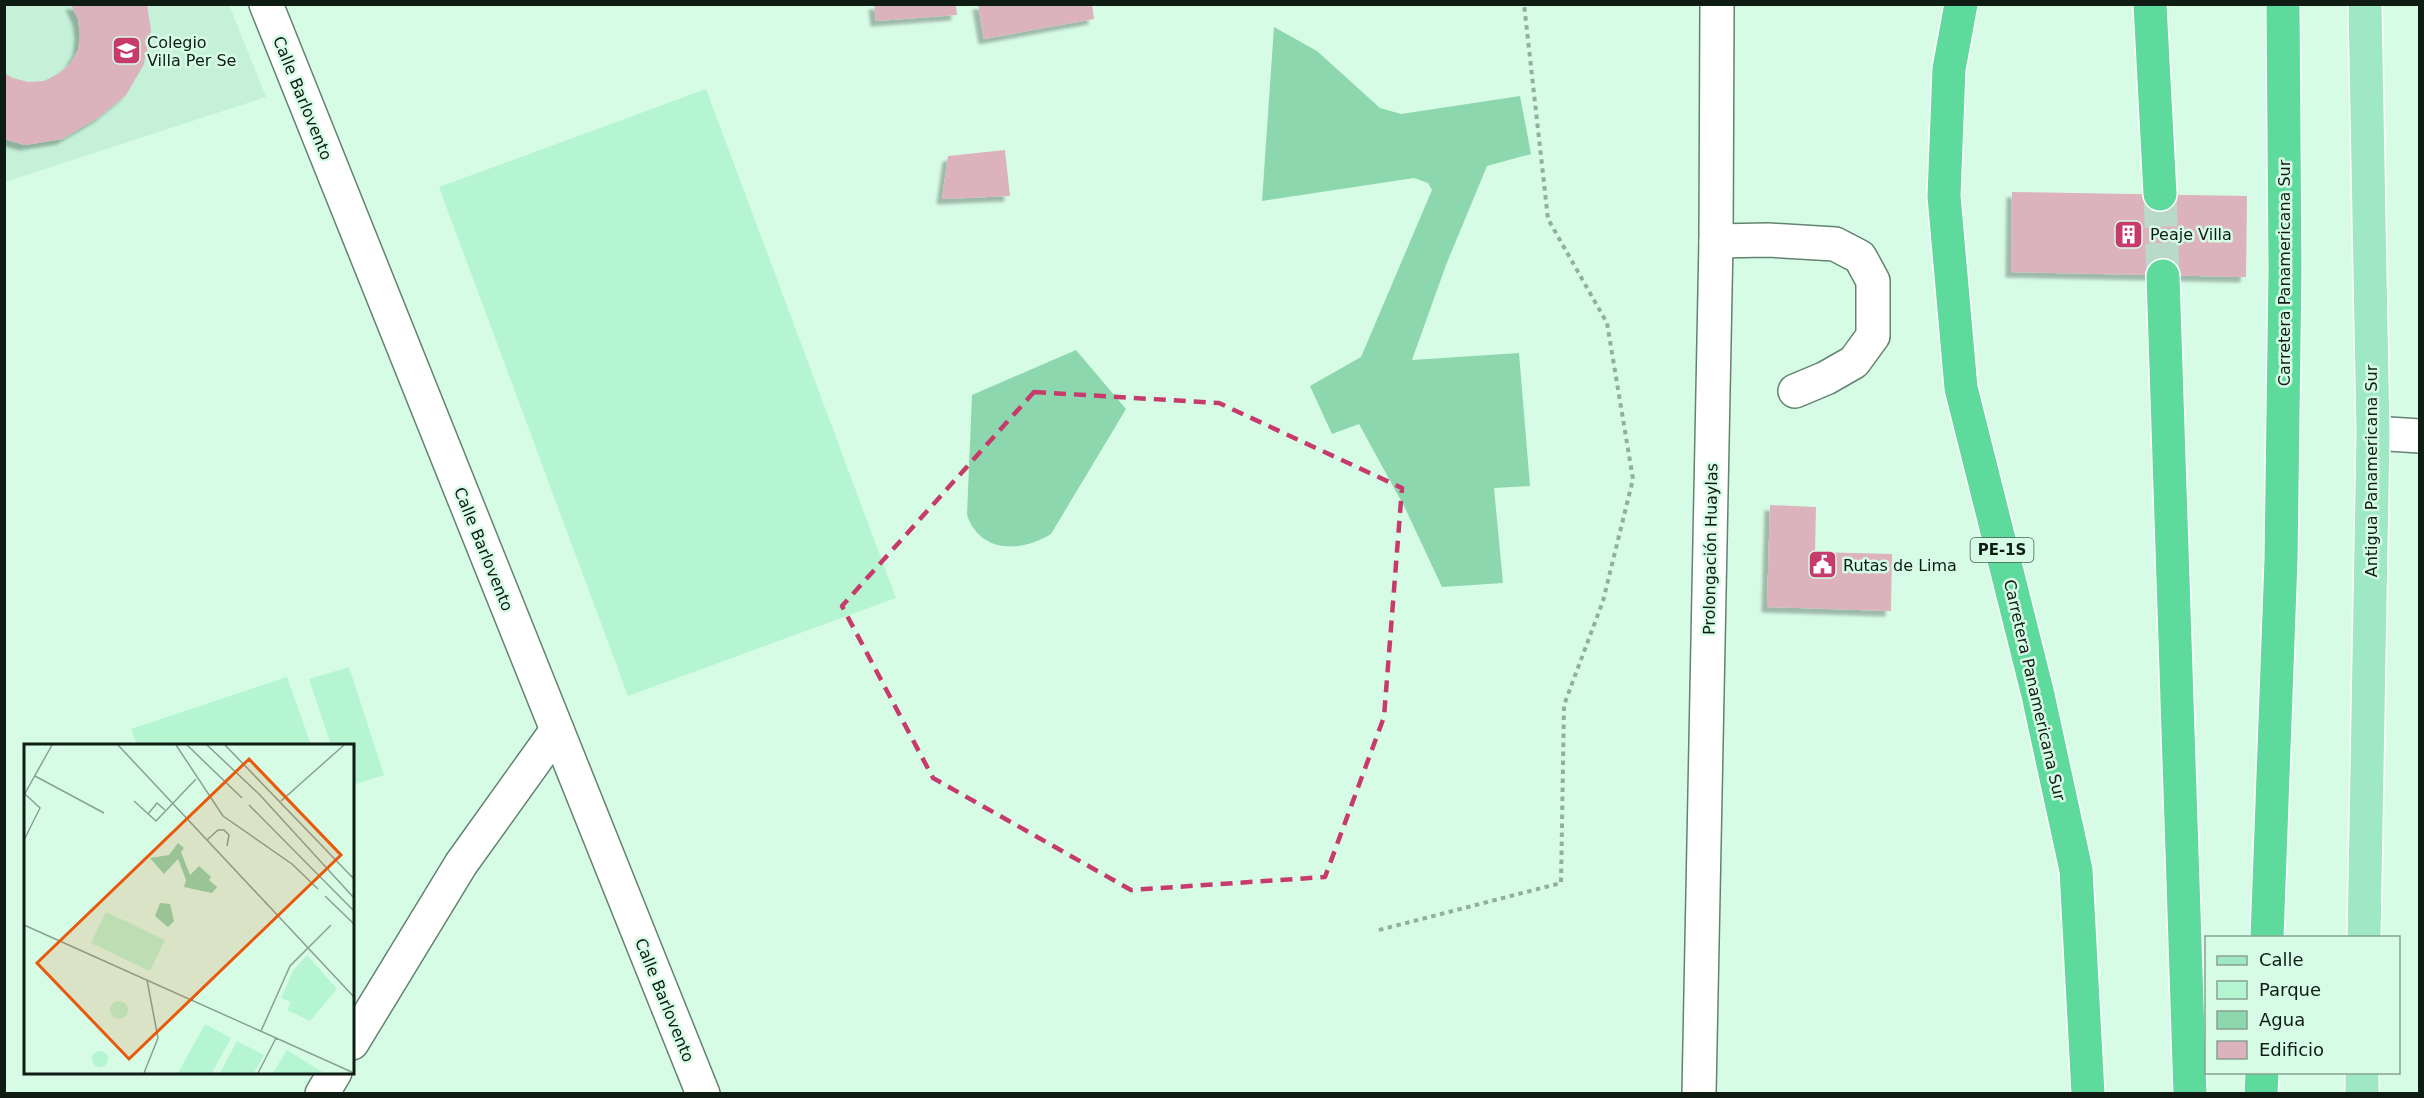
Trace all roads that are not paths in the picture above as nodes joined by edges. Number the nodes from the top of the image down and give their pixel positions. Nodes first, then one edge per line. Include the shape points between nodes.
1 (266, 4) edge
2 (1717, 4) edge
3 (1961, 4) edge
4 (2150, 4) edge
5 (2283, 4) edge
6 (2365, 4) edge
7 (2160, 194) tunnel mouth
8 (1716, 241) junction
9 (2163, 276) tunnel mouth
10 (1795, 390) dead end
11 (2373, 433) junction
12 (2420, 436) edge
13 (557, 730) junction
14 (2267, 936) edge
15 (2364, 936) edge
16 (354, 1040) edge
17 (334, 1074) edge
18 (2262, 1074) edge
19 (2362, 1074) edge
20 (322, 1094) edge
21 (703, 1094) edge
22 (1699, 1094) edge
23 (2088, 1094) edge
24 (2190, 1094) edge
25 (2261, 1094) edge
26 (2362, 1094) edge

1 - 13 street, Calle Barlovento
2 - 8 street, Prolongación Huaylas
3 - 23 highway, Carretera Panamericana Sur / PE-1S via 1949,69 1944,196 1961,388 2038,695 2076,870
4 - 7 highway
5 - 14 highway, Carretera Panamericana Sur via 2281,560
6 - 11 main road, Antigua Panamericana Sur
8 - 10 street via 1834,244 1860,257 1873,281 1873,336 1854,362
8 - 22 street, Prolongación Huaylas
9 - 24 highway
11 - 12 street
11 - 15 main road, Antigua Panamericana Sur
13 - 16 street via 461,864
13 - 21 street, Calle Barlovento
17 - 20 street
18 - 25 highway
19 - 26 main road

